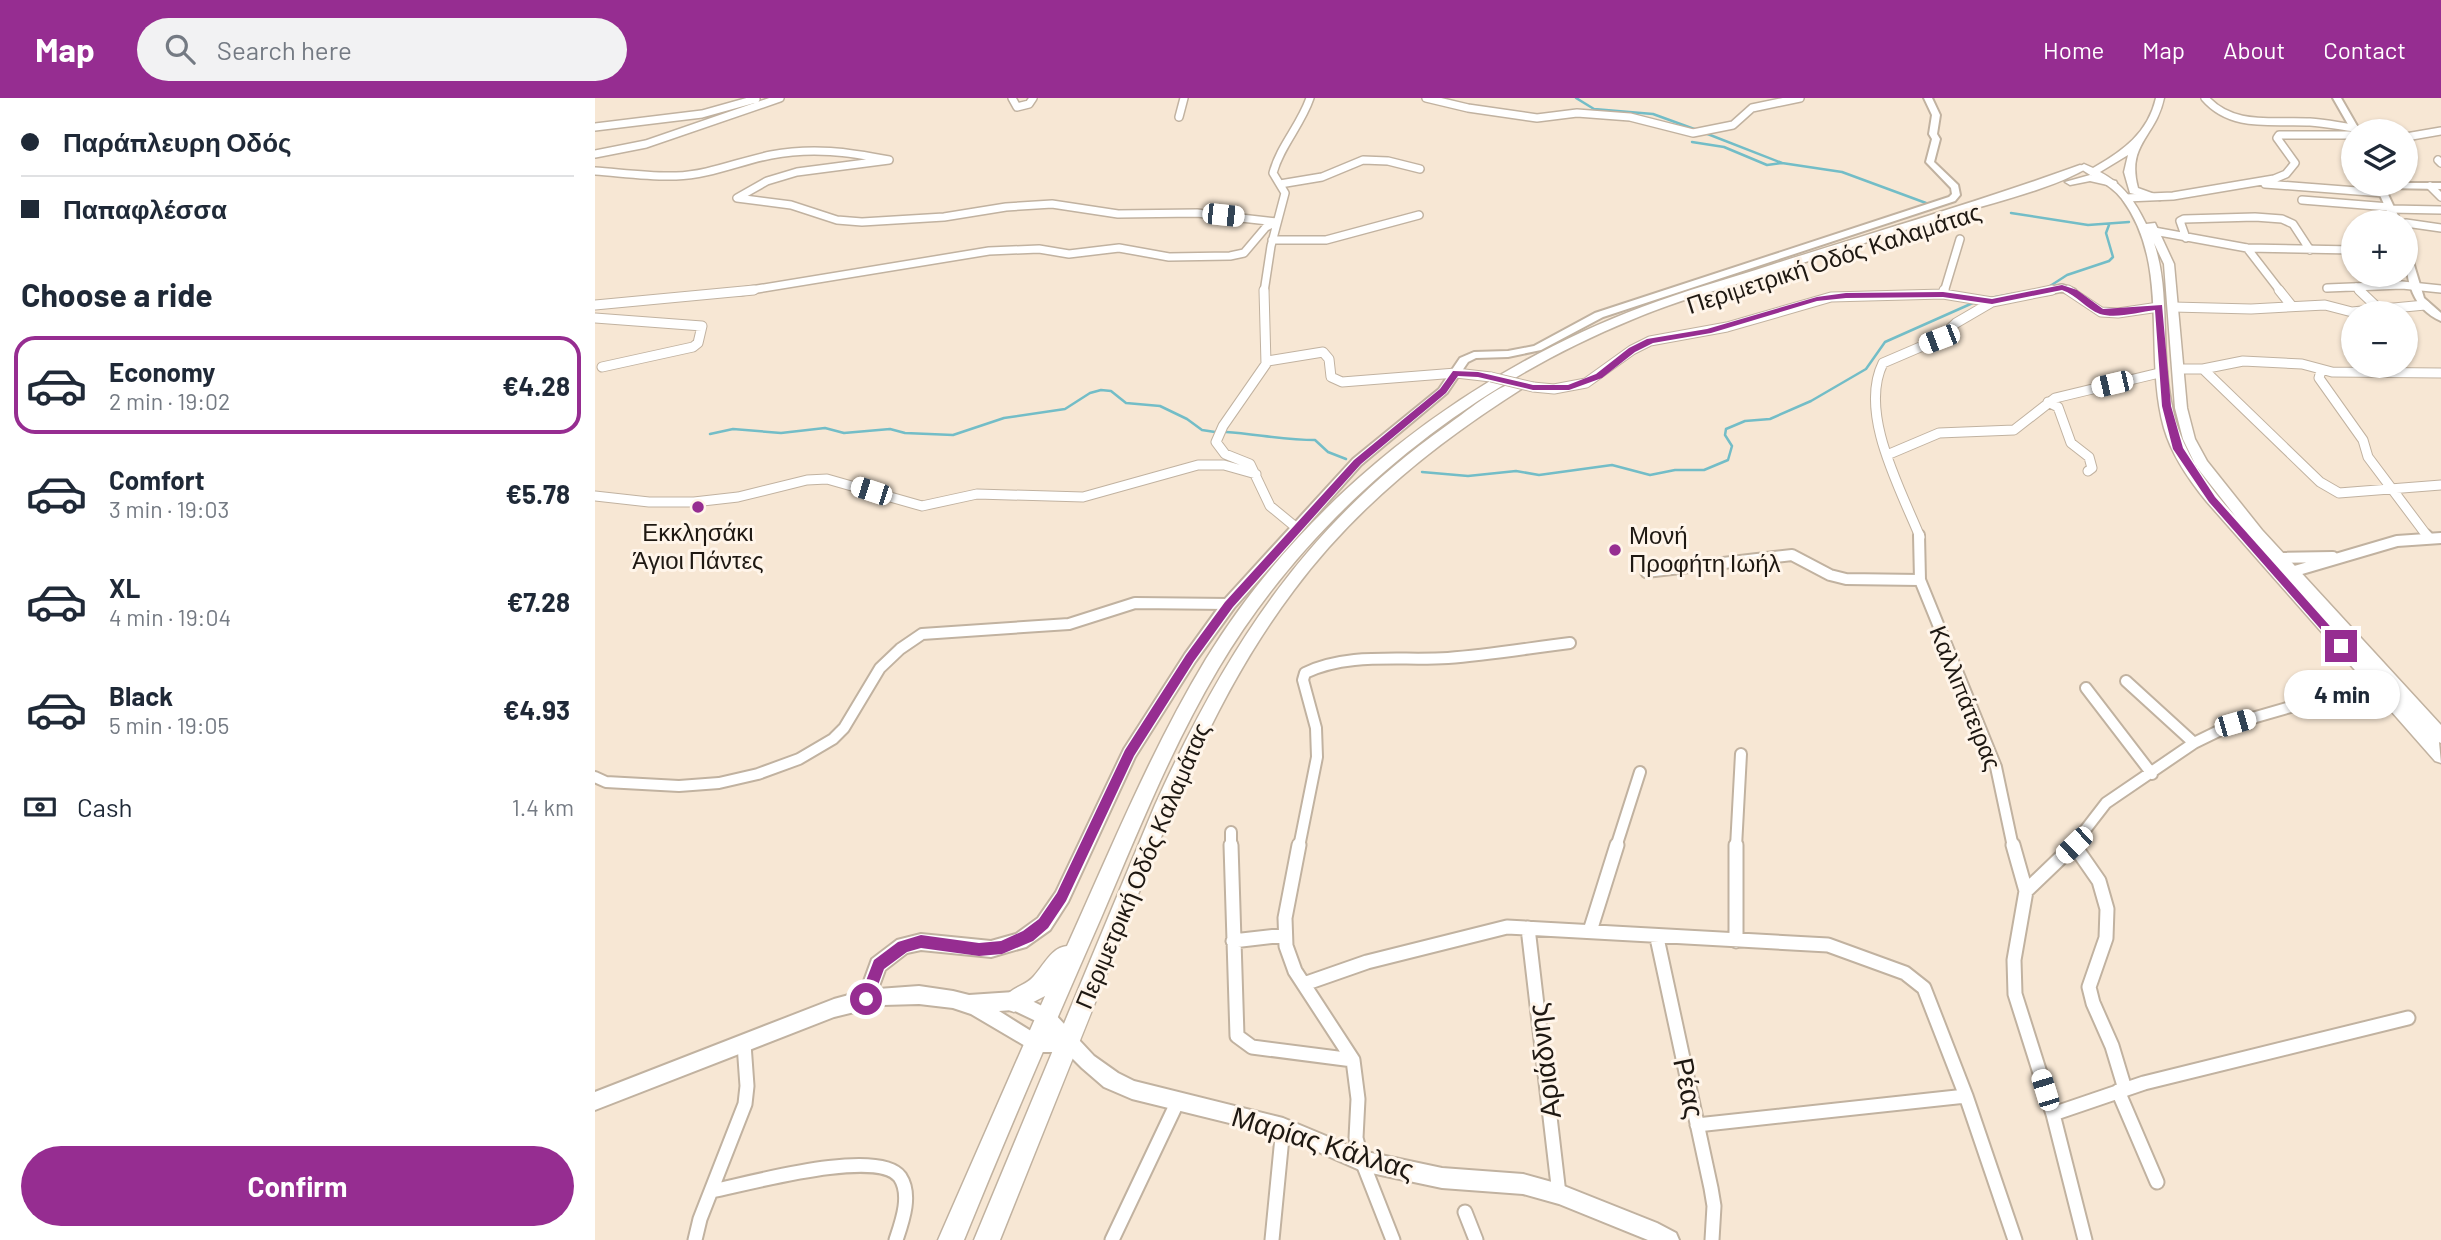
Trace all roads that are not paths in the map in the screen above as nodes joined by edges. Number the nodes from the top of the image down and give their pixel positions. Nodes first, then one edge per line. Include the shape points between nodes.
1 (759, 98) edge
2 (780, 98) edge
3 (1012, 98) edge
4 (1033, 98) edge
5 (1184, 98) edge
6 (1310, 98) edge
7 (1426, 98) edge
8 (1800, 98) edge
9 (1928, 98) edge
10 (2150, 98) edge
11 (2160, 98) edge
12 (2205, 98) edge
13 (2337, 98) edge
14 (1179, 117) dead end
15 (2348, 119) edge
16 (595, 127) edge
17 (2341, 128) edge
18 (2441, 131) edge
19 (2341, 132) edge
20 (2418, 135) edge
21 (2134, 146) junction
22 (595, 154) edge
23 (1420, 169) dead end
24 (595, 171) edge
25 (2088, 171) junction
26 (2255, 182) junction
27 (2112, 183) junction
28 (1280, 184) junction
29 (2341, 185) edge
30 (2418, 186) edge
31 (2430, 186) junction
32 (2441, 186) edge
33 (2384, 196) edge
34 (2133, 197) junction
35 (2441, 197) edge
36 (2302, 200) dead end
37 (2158, 206) junction
38 (2389, 208) junction
39 (2425, 210) junction
40 (2441, 210) edge
41 (1419, 215) dead end
42 (1276, 222) junction
43 (2418, 225) edge
44 (2437, 228) edge
45 (2154, 231) junction
46 (2186, 238) junction
47 (1960, 239) dead end
48 (1272, 240) junction
49 (2247, 248) junction
50 (2309, 250) junction
51 (2341, 250) edge
52 (2356, 287) joint
53 (2416, 287) joint
54 (2327, 288) dead end
55 (2441, 289) edge
56 (1943, 294) junction
57 (2371, 301) edge
58 (1992, 302) junction
59 (595, 305) edge
60 (2291, 305) junction
61 (2425, 305) junction
62 (2418, 306) edge
63 (2166, 307) junction
64 (2341, 309) edge
65 (595, 318) edge
66 (2441, 318) edge
67 (1268, 361) junction
68 (602, 367) dead end
69 (2203, 369) junction
70 (2170, 371) junction
71 (2321, 371) junction
72 (1456, 373) junction
73 (2441, 373) edge
74 (2048, 402) junction
75 (1888, 455) junction
76 (2088, 471) dead end
77 (1256, 474) junction
78 (2441, 485) edge
79 (2392, 487) junction
80 (595, 496) edge
81 (1298, 529) junction
82 (2428, 537) junction
83 (2441, 538) edge
84 (2336, 557) junction
85 (2272, 559) junction
86 (1646, 572) dead end
87 (2286, 574) junction
88 (1920, 580) junction
89 (1229, 604) junction
90 (1570, 643) dead end
91 (2126, 681) dead end
92 (2086, 688) dead end
93 (2378, 688) junction
94 (2441, 736) edge
95 (2194, 743) junction
96 (1741, 754) dead end
97 (2441, 757) edge
98 (1640, 772) dead end
99 (2152, 774) junction
100 (595, 777) edge
101 (1231, 832) dead end
102 (2074, 845) junction
103 (2026, 891) junction
104 (1095, 908) junction
105 (1528, 929) junction
106 (1590, 931) junction
107 (1285, 935) junction
108 (1657, 938) junction
109 (1233, 941) junction
110 (1736, 941) junction
111 (1304, 984) junction
112 (866, 999) junction
113 (1014, 1001) junction
114 (969, 1004) junction
115 (1046, 1017) junction
116 (2409, 1018) dead end
117 (1035, 1041) junction
118 (1068, 1043) junction
119 (744, 1044) junction
120 (1353, 1060) junction
121 (2121, 1090) junction
122 (1966, 1096) junction
123 (595, 1101) edge
124 (1177, 1103) junction
125 (2053, 1114) junction
126 (1697, 1125) junction
127 (1283, 1127) junction
128 (1362, 1161) junction
129 (2157, 1182) dead end
130 (712, 1191) junction
131 (1559, 1194) junction
132 (1465, 1212) dead end
133 (1644, 1235) edge
134 (695, 1240) edge
135 (897, 1240) edge
136 (951, 1240) edge
137 (987, 1240) edge
138 (1112, 1240) edge
139 (1272, 1240) edge
140 (1393, 1240) edge
141 (1476, 1240) edge
142 (1669, 1240) edge
143 (1712, 1240) edge
144 (2015, 1240) edge
145 (2085, 1240) edge

1 - 16 street via 702,114
2 - 22 street via 646,144
3 - 4 street via 1015,106 1021,107
5 - 14 street
6 - 28 street via 1302,122 1274,167
7 - 8 street via 1529,118 1585,113 1638,118 1686,133 1733,125 1752,108
9 - 72 street via 1936,115 1930,162 1955,187 1952,199 1599,315 1525,352 1474,355 1464,360
10 - 25 main road via 2146,116 2134,133
11 - 21 main road via 2152,124
12 - 17 street via 2220,113 2244,119
13 - 15 street
18 - 20 street
19 - 26 street via 2279,135 2293,157 2292,169
21 - 25 main road, Περιμετρική Οδός Καλαμάτας
21 - 34 main road via 2129,172
23 - 28 street via 1388,160 1363,160 1322,177
24 - 42 street via 677,176 780,153 841,150 889,160 797,172 767,180 737,198 862,222 944,218 1052,204 1118,214 1197,213
25 - 27 main road
25 - 27 main road via 2090,178
25 - 34 main road via 2123,181
25 - 104 main road, Περιμετρική Οδός Καλαμάτας via 1646,309 1526,366 1443,418 1361,483 1321,523 1237,626 1176,729
25 - 118 main road, Περιμετρική Οδός Καλαμάτας via 1618,332 1456,424 1375,490 1308,562 1261,623 1227,678 1159,816
26 - 29 street
26 - 37 street
27 - 34 main road
28 - 42 street via 1285,193
30 - 31 street
31 - 32 street
31 - 35 street
33 - 38 street
34 - 37 main road
34 - 37 main road
34 - 63 main road via 2154,254
36 - 38 street
37 - 45 main road
38 - 39 street
39 - 40 street
39 - 44 street
41 - 48 street via 1326,240
42 - 48 street
42 - 59 street via 1244,253 1230,256 1169,257 1119,248 1069,254 989,251 748,291
43 - 44 street
45 - 46 street
45 - 63 main road via 2169,264
46 - 49 street
46 - 50 street via 2180,221 2184,219 2283,220 2294,224
47 - 56 street
48 - 67 street via 1262,300
49 - 50 street
49 - 60 street
50 - 51 street
52 - 54 street
52 - 57 street
53 - 55 street
53 - 61 street
56 - 58 street
56 - 72 street, bridge via 1817,299 1727,327 1650,341 1586,383 1554,389
58 - 63 street via 2062,288 2101,312
58 - 75 street, Καλλιπάτειρας via 1951,326 1939,339 1883,363 1876,400 1879,432
60 - 63 street
60 - 64 street
61 - 62 street
61 - 66 street
63 - 70 main road
65 - 68 street via 702,326 693,347
67 - 72 street via 1323,352 1329,359 1331,377 1342,382
67 - 77 street via 1216,442 1219,449 1250,464
69 - 70 street
69 - 71 street via 2243,361 2302,364
69 - 79 street via 2327,488 2339,493
70 - 74 street
70 - 85 main road via 2194,450
71 - 73 street
71 - 79 street via 2319,379
72 - 81 street via 1443,391 1357,462
74 - 75 street via 2014,430 1939,433
74 - 76 street via 2058,407 2071,443 2089,457 2092,468
75 - 88 street, Καλλιπάτειρας via 1920,537
77 - 80 street via 1224,465 1198,465 1083,497 977,494 922,506 827,479 694,502
77 - 81 street via 1270,506
78 - 79 street
79 - 82 street
81 - 89 street
82 - 83 street
82 - 84 street
84 - 85 street
84 - 87 street
85 - 87 main road
86 - 88 street via 1791,555 1844,579
87 - 93 main road
87 - 94 main road
88 - 103 street, Καλλιπάτειρας via 1996,768
89 - 100 street via 1135,604 1069,624 922,634 880,668 844,728 813,752 766,772 704,785 606,782
89 - 112 street via 1129,753 1062,897 1044,924 1002,947 921,942 903,946 879,965
90 - 107 street via 1451,658 1350,661 1321,665 1305,673 1317,757
91 - 95 street
92 - 99 street
93 - 95 street via 2235,723
93 - 97 main road
95 - 99 street
96 - 110 street
98 - 106 street
99 - 102 street via 2106,803
101 - 109 street
102 - 103 street
102 - 121 street via 2102,886 2108,909 2108,934 2090,989 2116,1055
103 - 125 street, Καλλιπάτειρας via 2014,960 2015,994
104 - 113 main road via 1054,971 1039,987
104 - 115 main road, Περιμετρική Οδός Καλαμάτας
105 - 106 street
105 - 111 street via 1488,930 1356,965
105 - 131 street, Αριάδνης
106 - 108 street
107 - 109 street
107 - 111 street via 1290,962
108 - 110 street
108 - 126 street, Ρέας
109 - 120 street via 1234,1027 1243,1043
110 - 122 street via 1833,946 1914,977 1928,996
111 - 120 street
112 - 114 street via 933,997
112 - 119 street
113 - 114 street
113 - 115 street
114 - 117 street
115 - 117 main road, Περιμετρική Οδός Καλαμάτας
115 - 118 street, Μαρίας Κάλλας
116 - 121 street
117 - 118 street
117 - 136 main road, Περιμετρική Οδός Καλαμάτας
118 - 124 street, Μαρίας Κάλλας via 1111,1080
118 - 137 main road, Περιμετρική Οδός Καλαμάτας
119 - 123 street
119 - 130 street via 745,1104
120 - 128 street via 1356,1138
121 - 125 street
121 - 129 street
122 - 126 street
122 - 144 street
124 - 127 street, Μαρίας Κάλλας
124 - 138 street
125 - 145 street, Καλλιπάτειρας
126 - 143 street, Ρέας via 1714,1206
127 - 128 street, Μαρίας Κάλλας
127 - 139 street
128 - 131 street, Μαρίας Κάλλας via 1442,1178 1523,1184
128 - 140 street
130 - 134 street
130 - 135 street via 843,1165 888,1166 900,1176 905,1200
131 - 133 street, Μαρίας Κάλλας
132 - 141 street
133 - 142 street, Μαρίας Κάλλας

